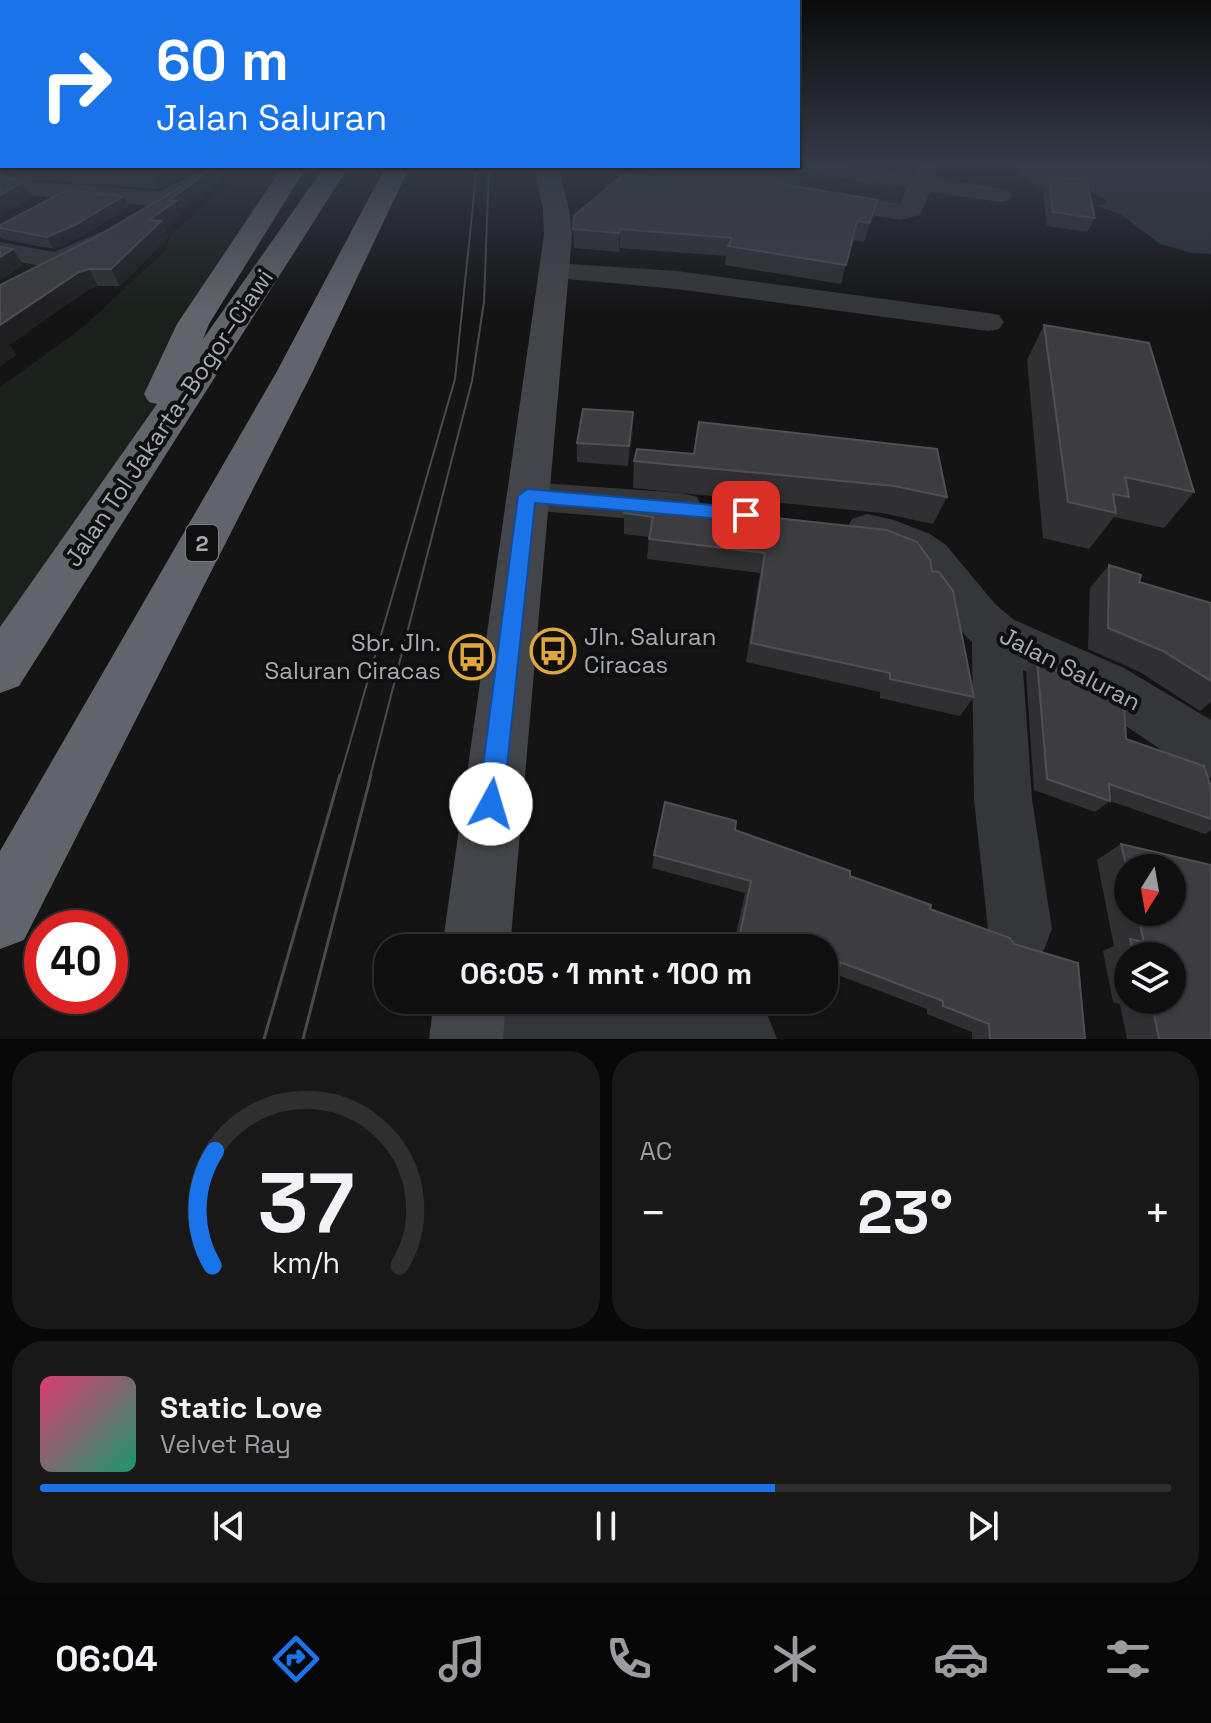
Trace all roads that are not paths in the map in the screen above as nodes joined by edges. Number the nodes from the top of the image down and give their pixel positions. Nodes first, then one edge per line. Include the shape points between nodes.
1 (30, 212) edge
2 (144, 212) edge
3 (265, 212) edge
4 (306, 212) edge
5 (375, 212) edge
6 (556, 212) edge
7 (131, 221) edge
8 (12, 223) edge
9 (73, 224) edge
10 (0, 250) edge
11 (57, 261) junction
12 (555, 271) junction
13 (23, 281) edge
14 (988, 322) dead end
15 (132, 476) junction
16 (527, 496) junction
17 (718, 512) edge
18 (822, 525) edge
19 (996, 633) junction
20 (0, 670) edge
21 (1211, 752) edge
22 (0, 916) edge
23 (1020, 929) dead end
24 (478, 934) edge
25 (642, 1014) edge
26 (742, 1039) edge

1 - 8 street
2 - 7 street
3 - 15 highway via 193,324
4 - 15 highway, Jalan Tol Jakarta–Bogor–Ciawi
5 - 22 highway, 2 via 287,387
6 - 12 street
9 - 11 street via 120,228
10 - 11 street
11 - 13 street
12 - 14 street via 677,280
12 - 16 street
15 - 20 highway, Jalan Tol Jakarta–Bogor–Ciawi
16 - 17 street
16 - 24 street
18 - 19 street, Jalan Saluran via 882,532 924,548
19 - 21 street, Jalan Saluran via 1121,691
19 - 23 street via 1003,799
25 - 26 street via 668,1016

